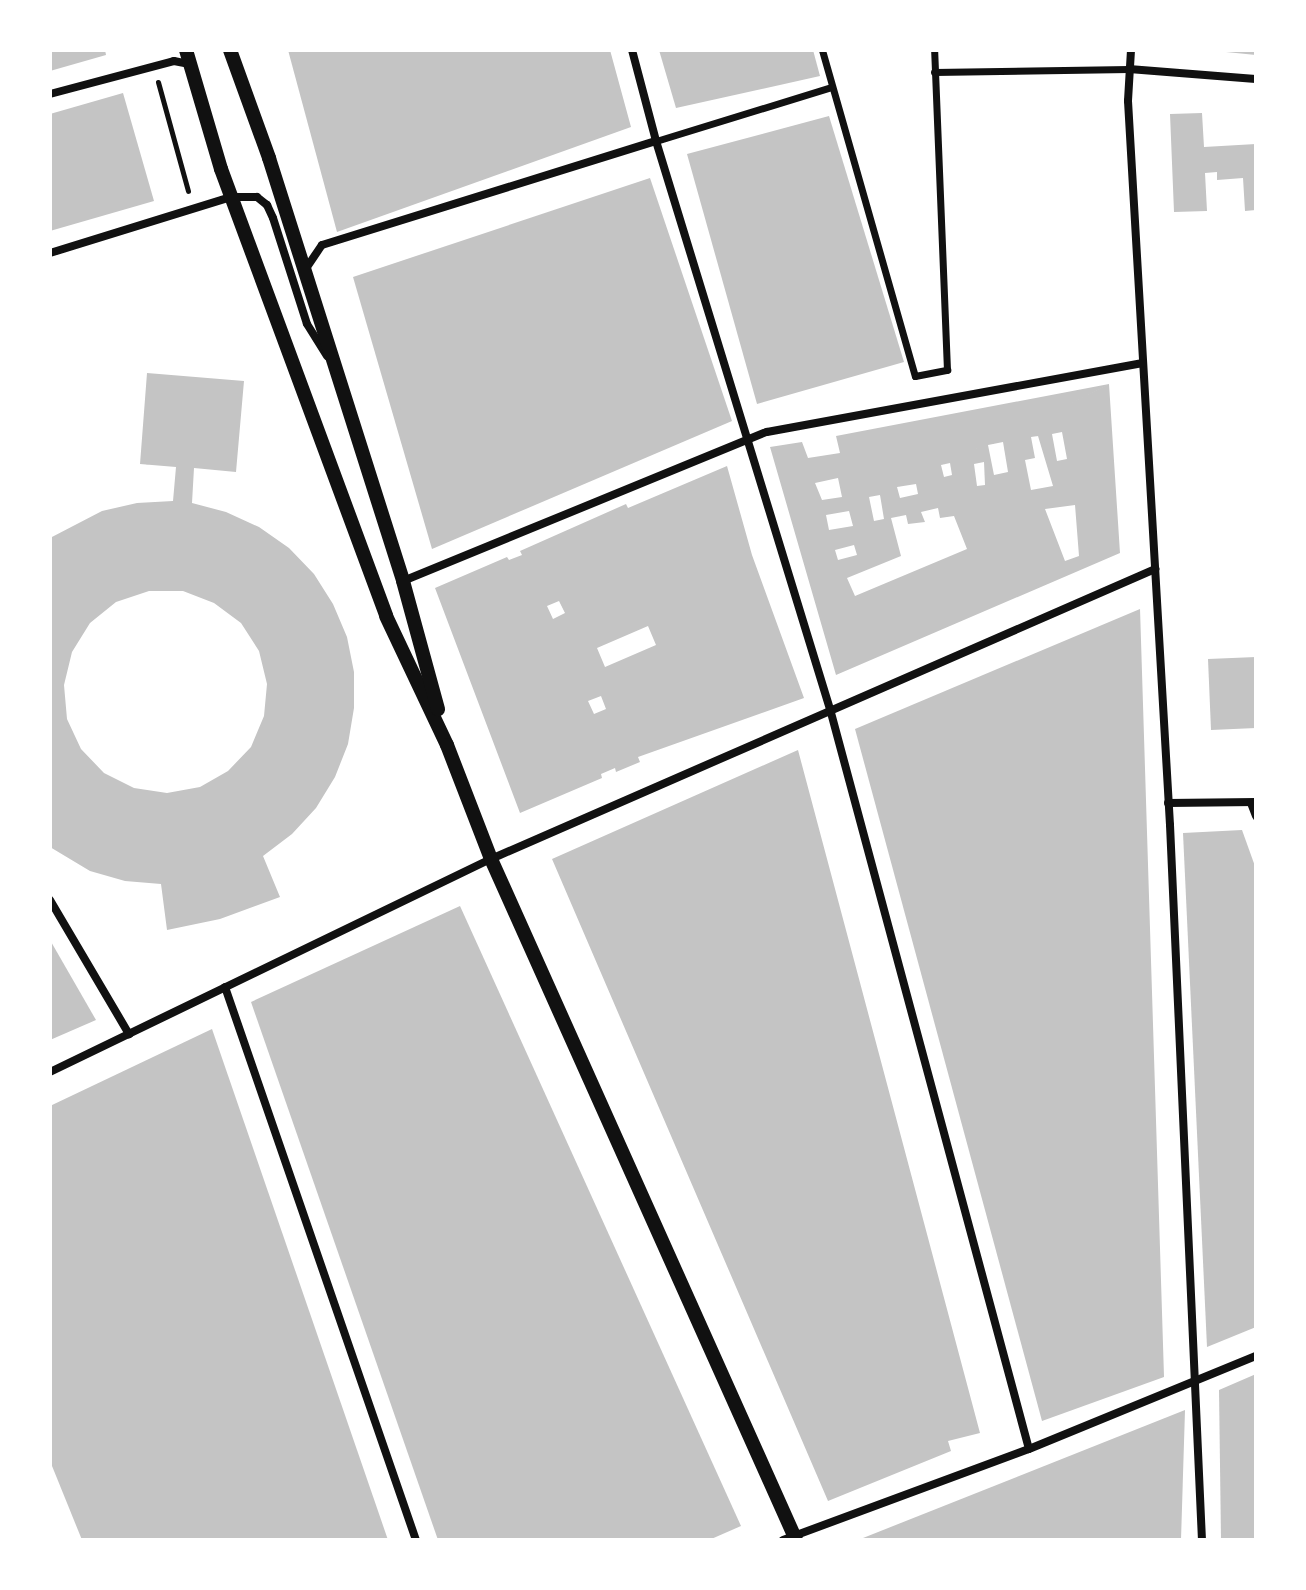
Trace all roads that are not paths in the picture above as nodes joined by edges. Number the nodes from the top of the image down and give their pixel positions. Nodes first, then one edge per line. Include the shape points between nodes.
1 (230, 50) edge
2 (632, 50) edge
3 (822, 50) edge
4 (934, 50) edge
5 (1131, 50) edge
6 (188, 57) edge
7 (1129, 69) junction
8 (934, 72) junction
9 (1256, 79) edge
10 (832, 87) junction
11 (50, 94) edge
12 (656, 141) junction
13 (231, 197) junction
14 (50, 253) edge
15 (304, 271) junction
16 (1143, 363) junction
17 (336, 370) junction
18 (750, 441) junction
19 (1155, 569) junction
20 (403, 581) junction
21 (830, 709) junction
22 (447, 745) junction
23 (1254, 802) edge
24 (1168, 803) junction
25 (1256, 816) edge
26 (491, 859) junction
27 (50, 900) edge
28 (225, 987) junction
29 (129, 1034) junction
30 (50, 1072) edge
31 (1256, 1356) edge
32 (1194, 1382) junction
33 (1029, 1449) junction
34 (791, 1538) edge
35 (416, 1540) edge
36 (1202, 1540) edge

1 - 15 street
2 - 12 street
3 - 10 street
4 - 8 street
5 - 7 street
6 - 11 street
6 - 13 street
7 - 8 street
7 - 9 street
7 - 16 street
8 - 10 street via 947,370 915,376
10 - 12 street
12 - 15 street via 322,245
12 - 18 street
13 - 14 street
13 - 17 street via 257,197 267,205 307,324
13 - 22 street via 386,616
15 - 17 street
16 - 18 street via 767,432
16 - 19 street
17 - 20 street
18 - 20 street
18 - 21 street
19 - 21 street
19 - 24 street
20 - 22 street
21 - 26 street
21 - 33 street
22 - 26 street
23 - 24 street
23 - 25 street
24 - 32 street
26 - 28 street
26 - 34 street
27 - 29 street
28 - 29 street
28 - 35 street
29 - 30 street
31 - 32 street
32 - 33 street
32 - 36 street
33 - 34 street

